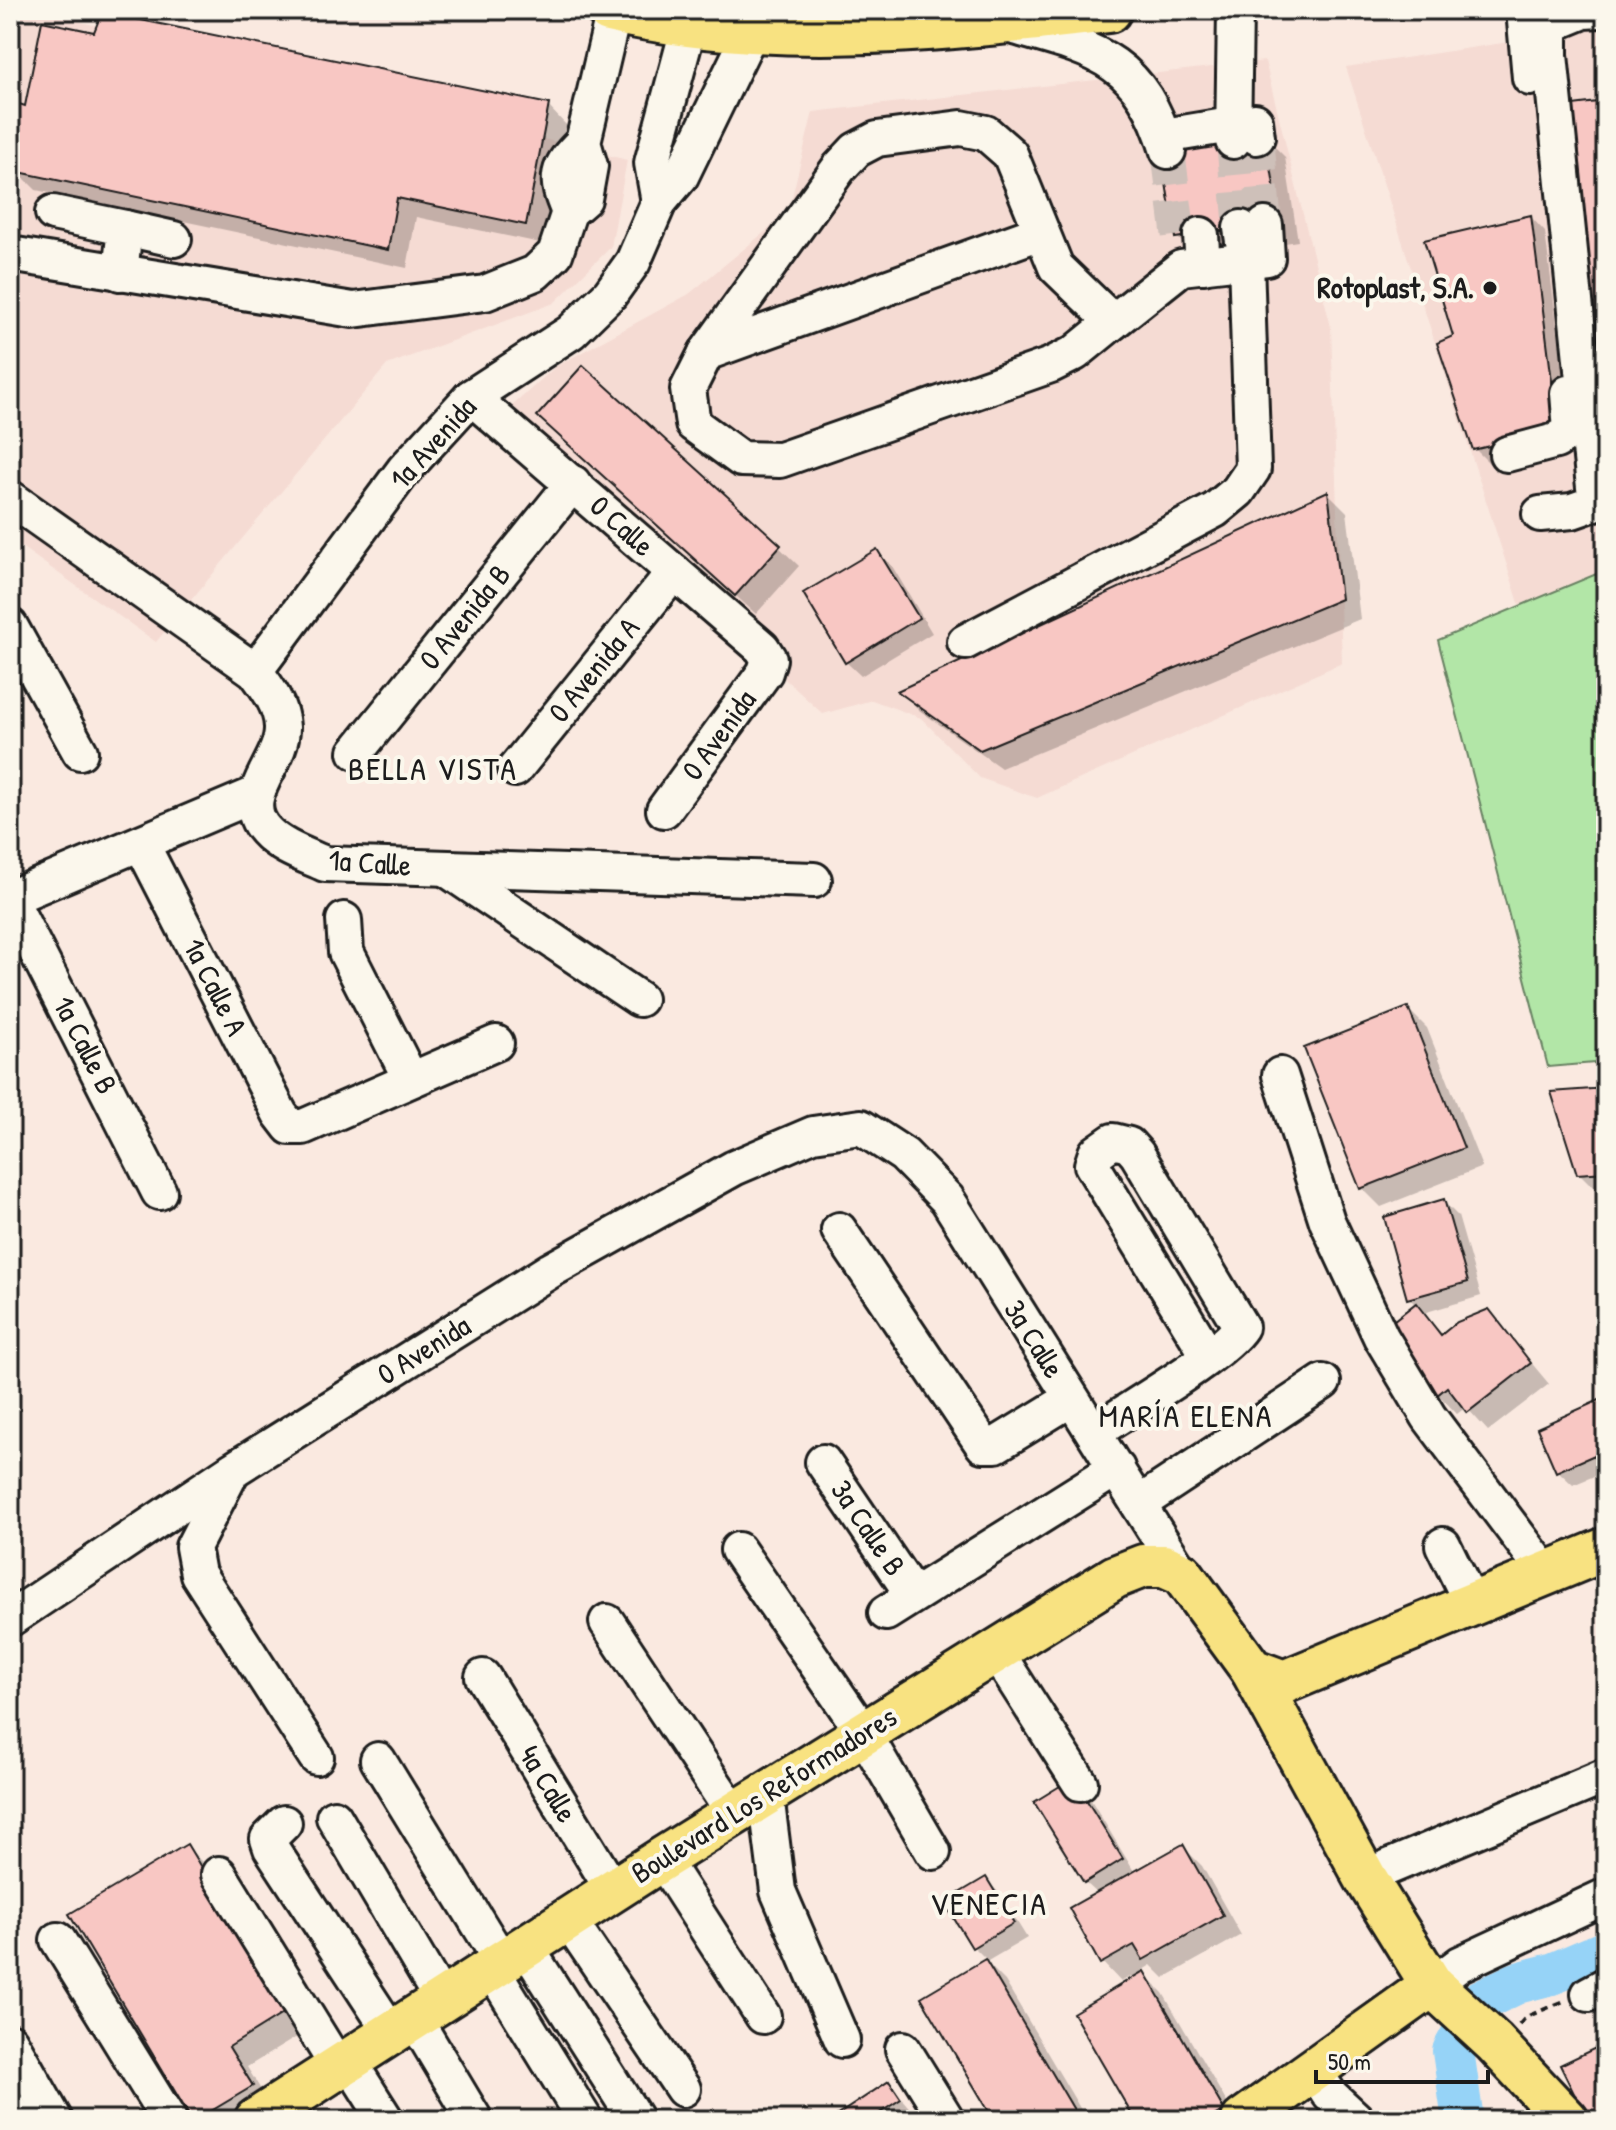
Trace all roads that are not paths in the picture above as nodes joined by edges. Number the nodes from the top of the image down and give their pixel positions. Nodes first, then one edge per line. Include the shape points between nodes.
1 (1109, 10) edge
2 (1235, 10) edge
3 (1524, 10) edge
4 (1600, 10) edge
5 (611, 11) edge
6 (690, 22) junction
7 (999, 22) junction
8 (751, 32) junction
9 (659, 202) junction
10 (53, 213) dead end
11 (125, 228) junction
12 (1041, 232) junction
13 (174, 239) dead end
14 (10, 254) edge
15 (120, 273) junction
16 (1113, 322) junction
17 (706, 353) junction
18 (471, 397) junction
19 (1507, 454) dead end
20 (573, 483) junction
21 (10, 499) edge
22 (1540, 514) dead end
23 (674, 572) junction
24 (10, 626) edge
25 (965, 642) dead end
26 (769, 659) joint
27 (255, 671) junction
28 (80, 752) dead end
29 (356, 752) dead end
30 (515, 769) dead end
31 (254, 795) junction
32 (664, 810) dead end
33 (142, 845) junction
34 (445, 868) junction
35 (814, 880) dead end
36 (10, 898) edge
37 (344, 920) dead end
38 (639, 999) dead end
39 (496, 1043) dead end
40 (1280, 1075) dead end
41 (410, 1078) junction
42 (861, 1127) joint
43 (159, 1192) dead end
44 (839, 1230) dead end
45 (1208, 1355) junction
46 (1323, 1382) dead end
47 (1071, 1399) junction
48 (1095, 1432) junction
49 (823, 1462) dead end
50 (1117, 1468) junction
51 (231, 1471) junction
52 (1140, 1503) junction
53 (1443, 1545) dead end
54 (1606, 1549) edge
55 (738, 1550) dead end
56 (1546, 1573) junction
57 (1182, 1574) junction
58 (1472, 1604) junction
59 (10, 1619) edge
60 (607, 1622) dead end
61 (995, 1650) junction
62 (1252, 1670) junction
63 (483, 1677) dead end
64 (1294, 1681) junction
65 (1280, 1719) junction
66 (863, 1732) junction
67 (316, 1757) dead end
68 (378, 1760) dead end
69 (1606, 1776) edge
70 (1080, 1783) dead end
71 (750, 1805) junction
72 (334, 1817) dead end
73 (284, 1823) dead end
74 (933, 1852) dead end
75 (662, 1859) junction
76 (219, 1874) dead end
77 (1365, 1877) junction
78 (613, 1890) junction
79 (1606, 1896) edge
80 (568, 1919) junction
81 (58, 1940) dead end
82 (507, 1960) junction
83 (1436, 1988) junction
84 (763, 2016) dead end
85 (416, 2017) junction
86 (842, 2040) dead end
87 (10, 2041) edge
88 (903, 2049) dead end
89 (343, 2064) junction
90 (1314, 2071) junction
91 (683, 2089) dead end
92 (10, 2109) edge
93 (297, 2109) edge
94 (17, 2120) edge
95 (55, 2120) edge
96 (169, 2120) edge
97 (256, 2120) edge
98 (386, 2120) edge
99 (475, 2120) edge
100 (585, 2120) edge
101 (636, 2120) edge
102 (947, 2120) edge
103 (1243, 2120) edge
104 (1357, 2120) edge
105 (1567, 2120) edge

1 - 7 highway
2 - 7 street via 1206,138 1151,104 1112,61 1084,46
3 - 19 street via 1572,424 1571,431 1556,441
4 - 22 street via 1550,25 1595,497 1583,509
5 - 6 highway
5 - 15 street via 583,142 590,166 584,199 569,212 555,254 535,273 485,293 353,310
6 - 8 highway
6 - 9 street via 652,163
7 - 8 highway
8 - 9 street, 1a Avenida via 681,176
9 - 18 street, 1a Avenida via 633,262 610,294 571,332
10 - 11 street
11 - 13 street
11 - 15 street
12 - 16 street via 1056,267
12 - 17 street
12 - 17 street via 1010,154 986,133 961,128 877,139 839,168
14 - 15 street
16 - 17 street via 1051,365 780,460 741,459 693,424 688,389
16 - 25 street via 1218,246 1253,469 1215,510
18 - 20 street, 0 Calle
18 - 27 street, 1a Avenida via 404,470
20 - 23 street, 0 Calle
20 - 29 street, 0 Avenida B
21 - 27 street
23 - 26 street, 0 Calle
23 - 30 street, 0 Avenida A
24 - 28 street
26 - 32 street, 0 Avenida via 765,672
27 - 31 street via 273,694 282,726 275,758
31 - 33 street
31 - 34 street, 1a Calle via 256,816 265,830 325,864
33 - 36 street
33 - 41 street, 1a Calle A via 290,1127 303,1127
34 - 35 street, 1a Calle
34 - 38 street
36 - 43 street, 1a Calle B
37 - 41 street via 346,952
39 - 41 street
40 - 56 street via 1327,1221 1381,1337 1429,1417
42 - 47 street, 3a Calle via 904,1155 947,1199
42 - 51 street, 0 Avenida via 813,1134 734,1168 551,1270
44 - 47 street via 983,1445 996,1445
45 - 45 street via 1092,1165 1096,1153 1113,1141 1129,1145 1137,1154 1238,1316 1241,1327 1235,1336
45 - 48 street
46 - 52 street
47 - 48 street, 3a Calle
48 - 50 street, 3a Calle
49 - 50 street, 3a Calle B via 899,1604
50 - 52 street, 3a Calle
51 - 59 street, 0 Avenida
51 - 67 street via 193,1547 198,1574
52 - 57 street, 3a Calle
53 - 58 street
54 - 56 main road
55 - 66 street
56 - 58 main road
57 - 61 main road, Boulevard Los Reformadores via 1164,1566 1143,1566 1115,1577
57 - 62 main road
58 - 64 main road
60 - 71 street
61 - 66 main road, Boulevard Los Reformadores
61 - 70 street
62 - 64 main road
62 - 65 main road
63 - 78 street, 4a Calle
64 - 65 main road
65 - 77 main road
66 - 71 main road, Boulevard Los Reformadores
66 - 74 street
68 - 82 street
69 - 77 street
71 - 75 main road, Boulevard Los Reformadores
71 - 86 street via 778,1891
72 - 85 street
73 - 85 street via 270,1833 271,1848
75 - 78 main road, Boulevard Los Reformadores
75 - 84 street
76 - 89 street
77 - 83 main road
78 - 80 main road, Boulevard Los Reformadores
79 - 83 street via 1460,1964
80 - 82 main road, Boulevard Los Reformadores
80 - 91 street
81 - 96 street
82 - 85 main road, Boulevard Los Reformadores
82 - 100 street
82 - 101 street
83 - 90 main road
83 - 105 main road
85 - 89 main road, Boulevard Los Reformadores
85 - 99 street
87 - 95 street
88 - 102 street
89 - 93 main road, Boulevard Los Reformadores
89 - 98 street
90 - 103 main road
90 - 104 street
92 - 94 street
93 - 97 main road, Boulevard Los Reformadores

